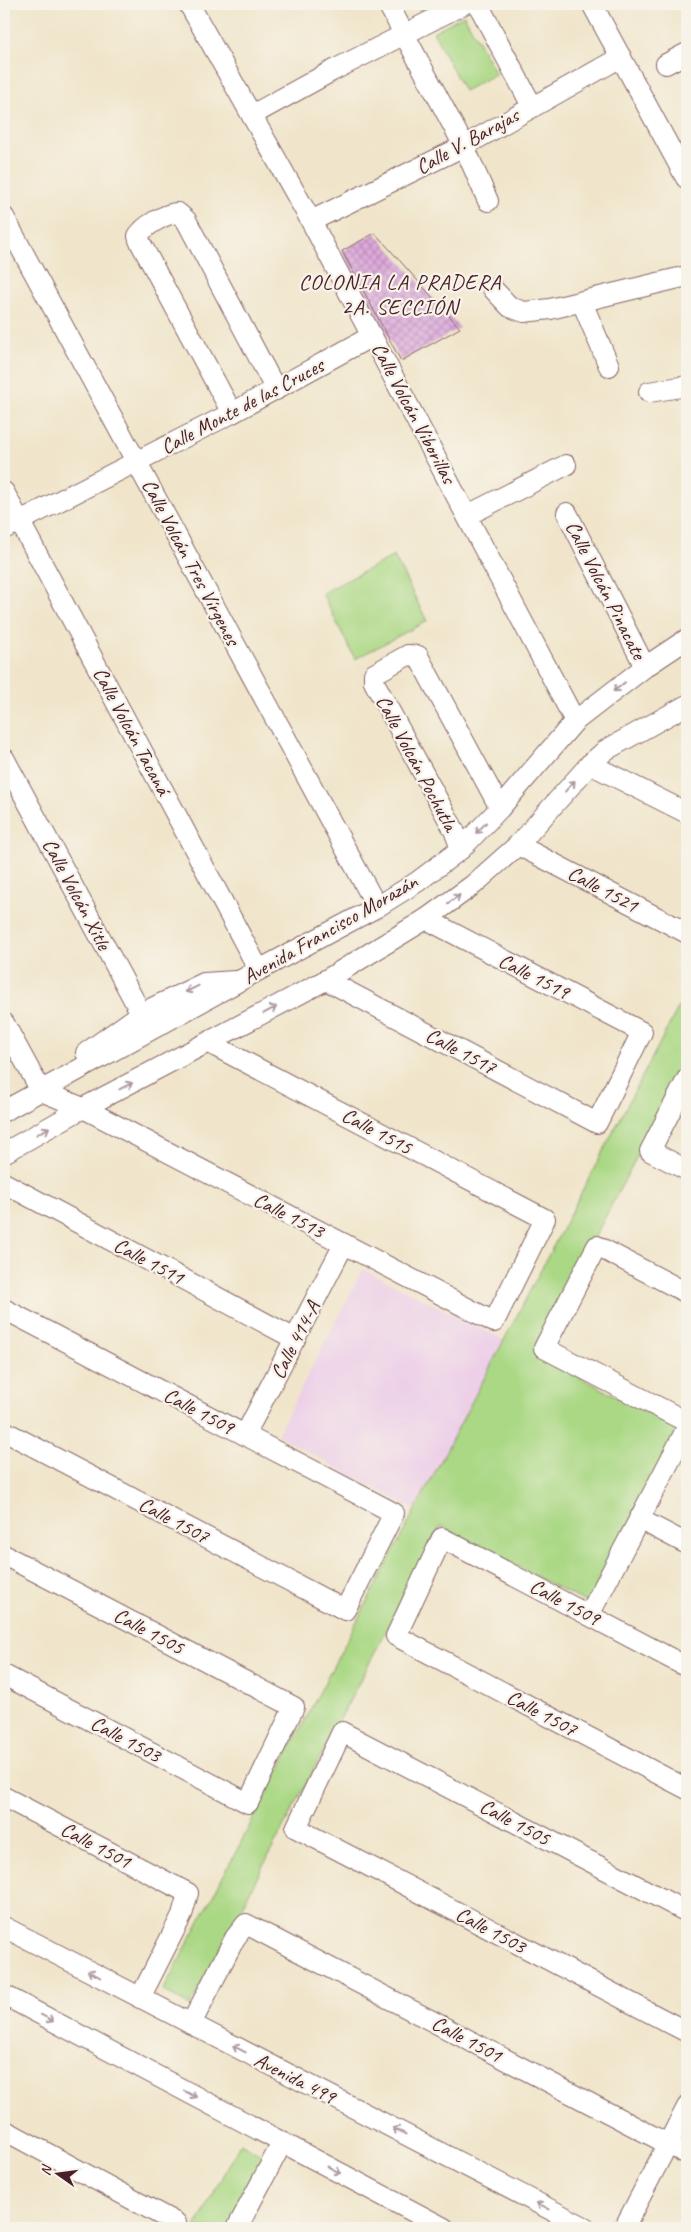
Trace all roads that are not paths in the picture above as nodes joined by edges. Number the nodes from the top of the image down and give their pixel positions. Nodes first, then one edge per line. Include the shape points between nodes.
1 (188, 4) edge
2 (388, 4) edge
3 (464, 4) edge
4 (478, 4) edge
5 (592, 4) edge
6 (404, 34) junction
7 (687, 53) edge
8 (621, 57) junction
9 (666, 64) dead end
10 (532, 106) junction
11 (252, 115) junction
12 (464, 146) junction
13 (686, 178) dead end
14 (488, 201) dead end
15 (4, 217) edge
16 (311, 221) junction
17 (687, 276) edge
18 (493, 289) dead end
19 (582, 302) junction
20 (372, 336) junction
21 (609, 366) dead end
22 (687, 386) edge
23 (276, 390) junction
24 (649, 392) dead end
25 (232, 413) junction
26 (136, 461) junction
27 (566, 465) dead end
28 (4, 492) edge
29 (567, 513) dead end
30 (468, 516) junction
31 (12, 525) edge
32 (687, 639) edge
33 (645, 666) junction
34 (687, 705) edge
35 (576, 721) junction
36 (4, 758) edge
37 (590, 764) junction
38 (500, 808) junction
39 (687, 813) edge
40 (518, 845) junction
41 (461, 849) junction
42 (377, 907) junction
43 (426, 919) junction
44 (687, 933) edge
45 (259, 970) junction
46 (326, 980) junction
47 (146, 1022) junction
48 (4, 1023) edge
49 (209, 1043) junction
50 (687, 1079) edge
51 (41, 1091) junction
52 (83, 1108) junction
53 (4, 1112) edge
54 (597, 1123) joint
55 (4, 1154) edge
56 (687, 1170) edge
57 (4, 1183) edge
58 (344, 1244) junction
59 (687, 1293) edge
60 (4, 1309) edge
61 (494, 1322) joint
62 (295, 1339) junction
63 (687, 1422) edge
64 (687, 1428) edge
65 (4, 1431) edge
66 (245, 1435) junction
67 (394, 1513) joint
68 (638, 1519) junction
69 (687, 1544) edge
70 (4, 1556) edge
71 (589, 1615) junction
72 (396, 1636) joint
73 (687, 1666) edge
74 (4, 1675) edge
75 (687, 1789) edge
76 (4, 1797) edge
77 (248, 1803) joint
78 (296, 1828) joint
79 (687, 1912) edge
80 (4, 1927) edge
81 (4, 1995) edge
82 (140, 1998) junction
83 (191, 2024) junction
84 (687, 2032) edge
85 (687, 2107) edge
86 (4, 2130) edge
87 (282, 2143) junction
88 (668, 2144) junction
89 (687, 2154) edge
90 (175, 2226) edge
91 (237, 2228) edge
92 (444, 2228) edge
93 (586, 2228) edge
94 (624, 2228) edge

1 - 11 street, Calle Volcán Viborillas
2 - 6 street
3 - 6 street
4 - 10 street
5 - 8 street
6 - 11 street
6 - 12 street
7 - 9 street
8 - 10 street, Calle V. Barajas
8 - 13 street
10 - 12 street, Calle V. Barajas
11 - 16 street, Calle Volcán Viborillas
12 - 14 street
12 - 16 street, Calle V. Barajas
15 - 26 street, Calle Volcán Tres Vírgenes
16 - 20 street, Calle Volcán Viborillas
17 - 19 street
18 - 19 street via 510,307 524,312
19 - 21 street
20 - 23 street, Calle Monte de las Cruces
20 - 30 street, Calle Volcán Viborillas
22 - 24 street
23 - 25 street, Calle Monte de las Cruces
23 - 25 street via 186,220 178,213 168,215 138,236
25 - 26 street, Calle Monte de las Cruces
26 - 31 street, Calle Monte de las Cruces
26 - 42 street, Calle Volcán Tres Vírgenes
27 - 30 street
28 - 31 street, Calle Volcán Tacaná
29 - 33 street, Calle Volcán Pinacate
30 - 35 street, Calle Volcán Viborillas
31 - 45 street, Calle Volcán Tacaná
32 - 33 street, Avenida Francisco Morazán
33 -> 35 street, Avenida Francisco Morazán
34 - 37 street, Avenida Francisco Morazán via 624,738
35 - 38 street, Avenida Francisco Morazán
36 - 47 street, Calle Volcán Xitle
37 - 39 street
40 -> 37 street, Avenida Francisco Morazán
38 -> 41 street, Avenida Francisco Morazán
38 - 41 street, Calle Volcán Pochutla via 420,659 415,654 408,655 377,672 373,676 374,682 454,830
43 -> 40 street, Avenida Francisco Morazán via 473,885
40 - 44 street, Calle 1521
41 - 42 street, Avenida Francisco Morazán
42 - 45 street, Avenida Francisco Morazán
43 - 46 street, Avenida Francisco Morazán
43 - 54 street, Calle 1519 via 642,1032
45 -> 47 street, Avenida Francisco Morazán
49 -> 46 street, Avenida Francisco Morazán
46 - 54 street, Calle 1517
47 - 51 street, Avenida Francisco Morazán
48 - 51 street
52 -> 49 street, Avenida Francisco Morazán
49 - 61 street, Calle 1515 via 545,1219
50 - 56 street via 650,1151
51 - 52 street, Calle 1513
51 - 53 street, Avenida Francisco Morazán
55 -> 52 street, Avenida Francisco Morazán
52 - 58 street, Calle 1513
57 - 62 street, Calle 1511
58 - 61 street, Calle 1513
58 - 62 street, Calle 414-A
59 - 63 street via 597,1246 544,1348
60 - 66 street, Calle 1509
62 - 66 street, Calle 414-A
64 - 68 street
65 - 67 street, Calle 1507 via 345,1610
66 - 67 street, Calle 1509
68 - 69 street
68 - 71 street
70 - 77 street, Calle 1505 via 294,1707
71 - 72 street, Calle 1509 via 442,1538
71 - 73 street, Calle 1509
72 - 75 street, Calle 1507
74 - 77 street, Calle 1503
76 - 82 street, Calle 1501 via 188,1893 182,1915
78 - 79 street, Calle 1505 via 342,1732
78 - 84 street, Calle 1503
82 -> 80 street, Avenida 499
81 -> 87 street
82 - 83 street, Avenida 499
83 - 88 street, Calle 1501 via 235,1938 246,1924
93 -> 83 street, Avenida 499
85 - 88 street
86 - 90 street
87 - 91 street
87 -> 92 street
88 - 89 street, Calle 1501
88 - 94 street

